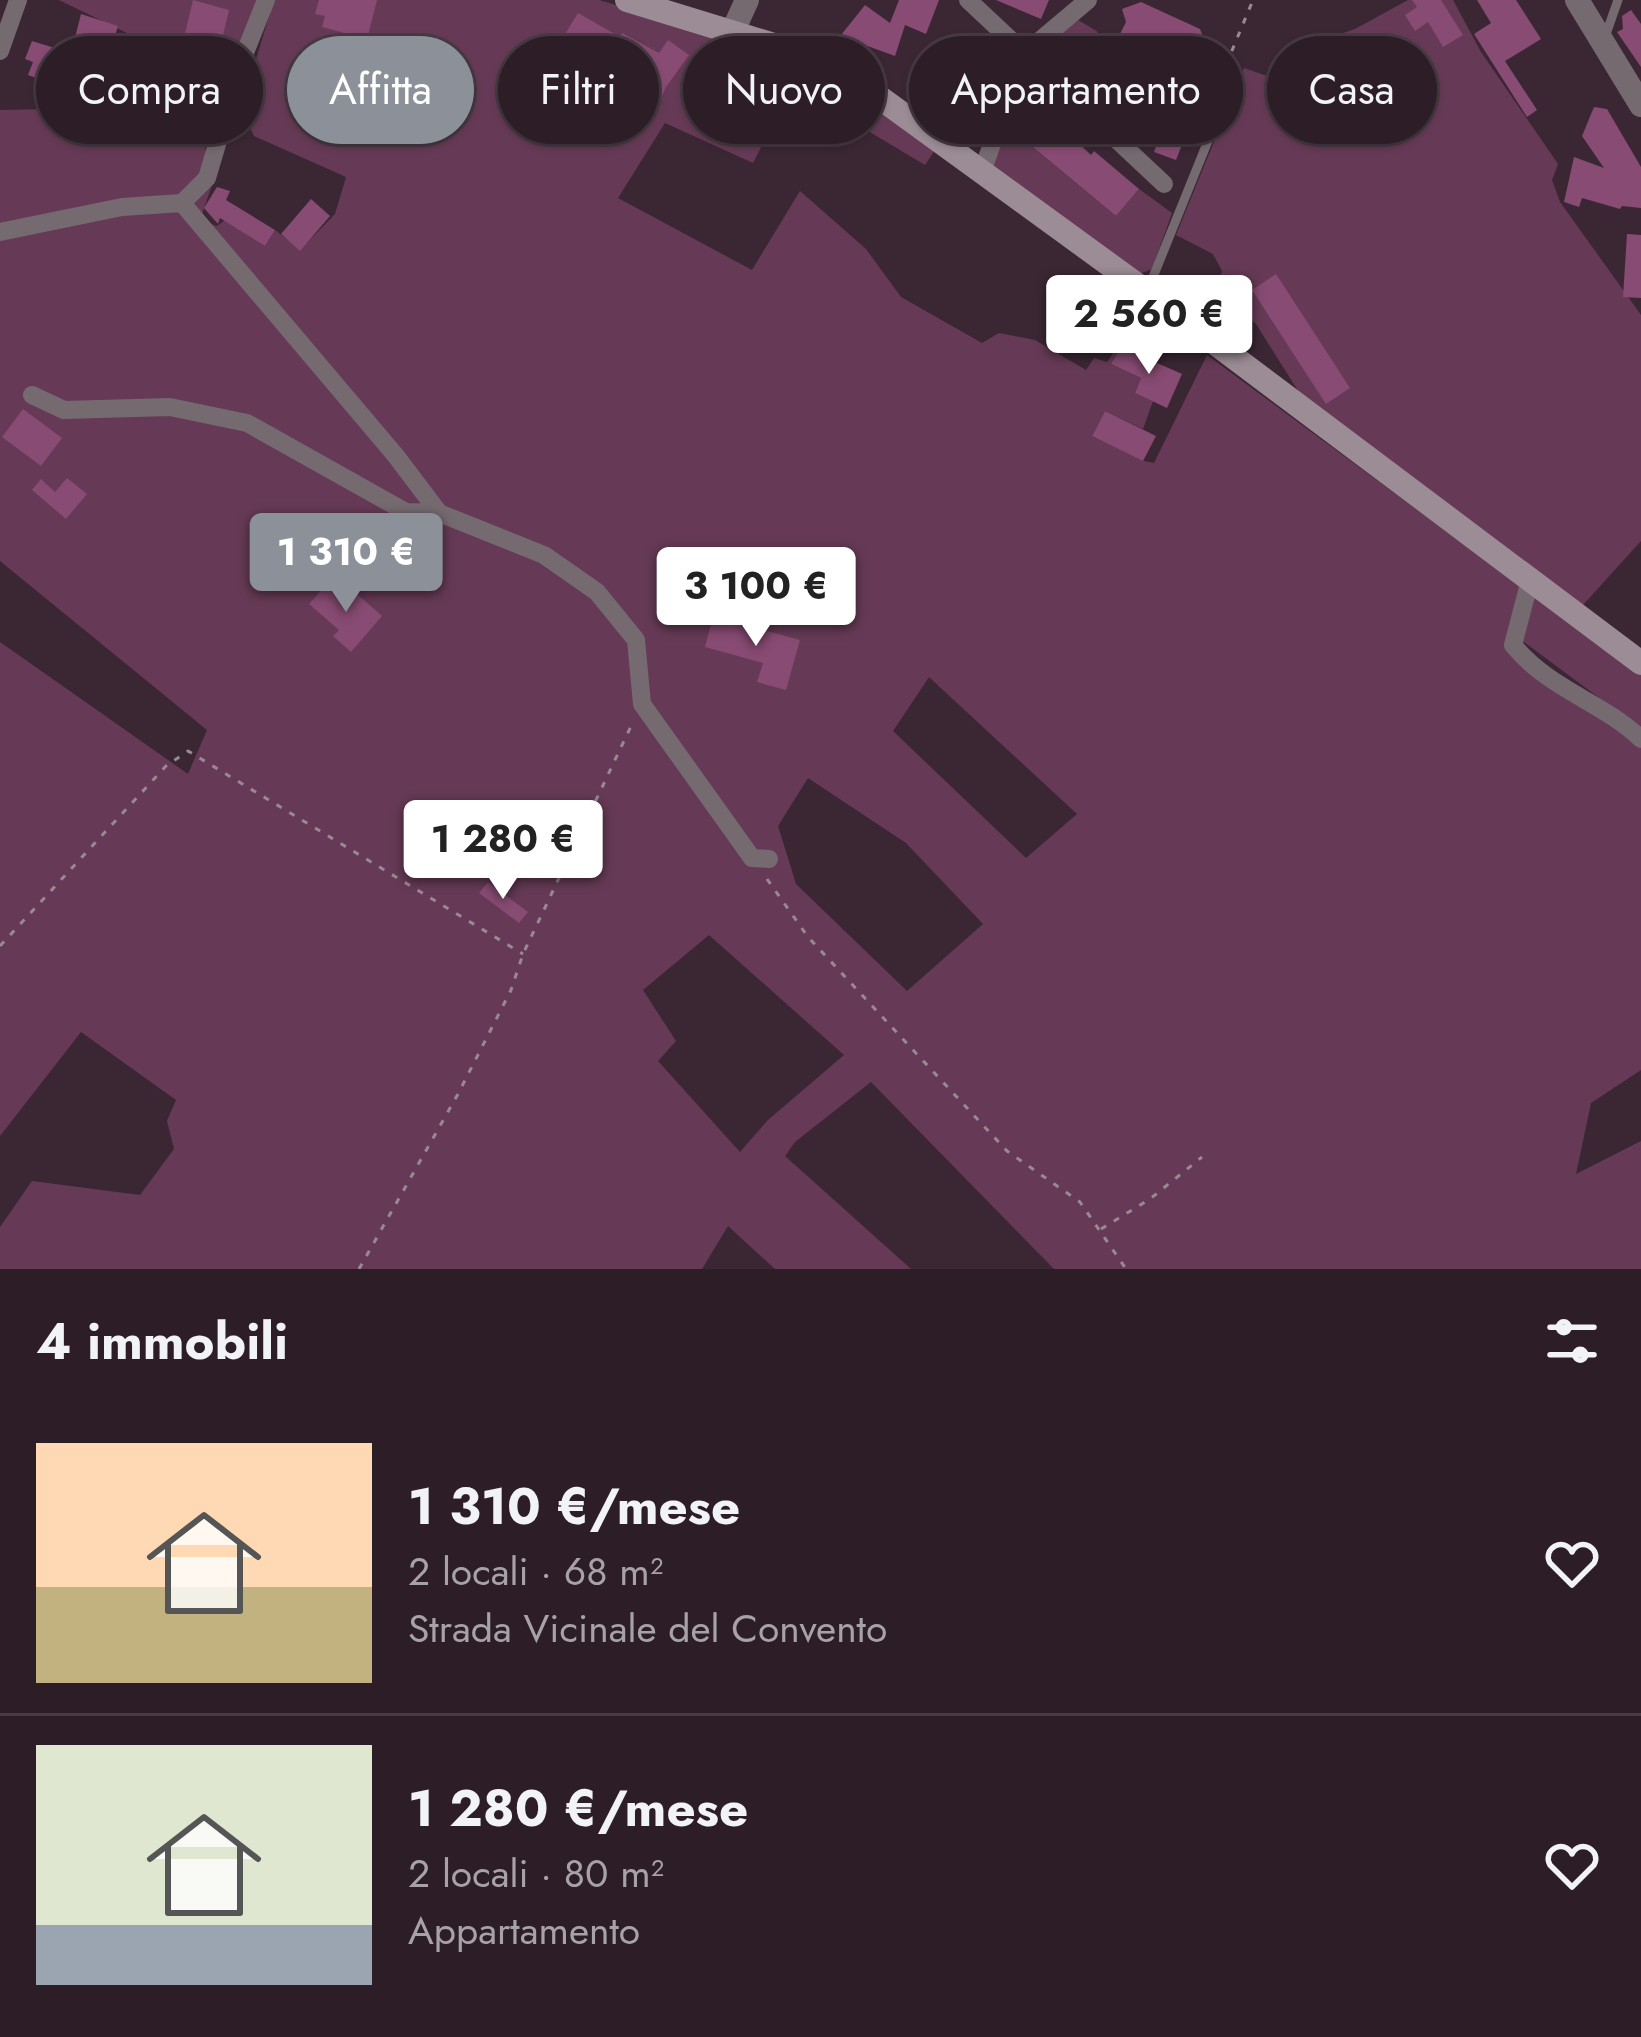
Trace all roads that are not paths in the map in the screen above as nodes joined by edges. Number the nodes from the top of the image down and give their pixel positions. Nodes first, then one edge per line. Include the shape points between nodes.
1 (18, 0) edge
2 (266, 0) edge
3 (627, 0) edge
4 (747, 0) edge
5 (968, 0) edge
6 (1088, 0) edge
7 (1577, 0) edge
8 (1618, 0) edge
9 (733, 33) junction
10 (1005, 36) edge
11 (1045, 36) edge
12 (1602, 41) junction
13 (0, 51) edge
14 (1641, 105) edge
15 (992, 144) edge
16 (1121, 144) edge
17 (1207, 144) edge
18 (982, 172) junction
19 (1164, 184) dead end
20 (182, 203) junction
21 (0, 232) edge
22 (1147, 292) junction
23 (32, 395) dead end
24 (439, 513) junction
25 (1530, 580) junction
26 (1641, 663) edge
27 (1641, 740) edge
28 (761, 858) road end

1 - 13 street
2 - 20 street via 207,178
3 - 9 main road
4 - 9 street
5 - 10 street
6 - 11 street
7 - 12 street
8 - 12 lane
9 - 18 main road via 857,81
12 - 14 street
15 - 18 street
16 - 19 street
17 - 22 lane
18 - 22 main road
20 - 21 street
20 - 24 street
22 - 25 main road
23 - 24 street via 64,410 170,407 247,423 406,512
24 - 28 street via 544,555 596,592 636,640 642,704
25 - 26 main road
25 - 27 street via 1513,645 1532,668

